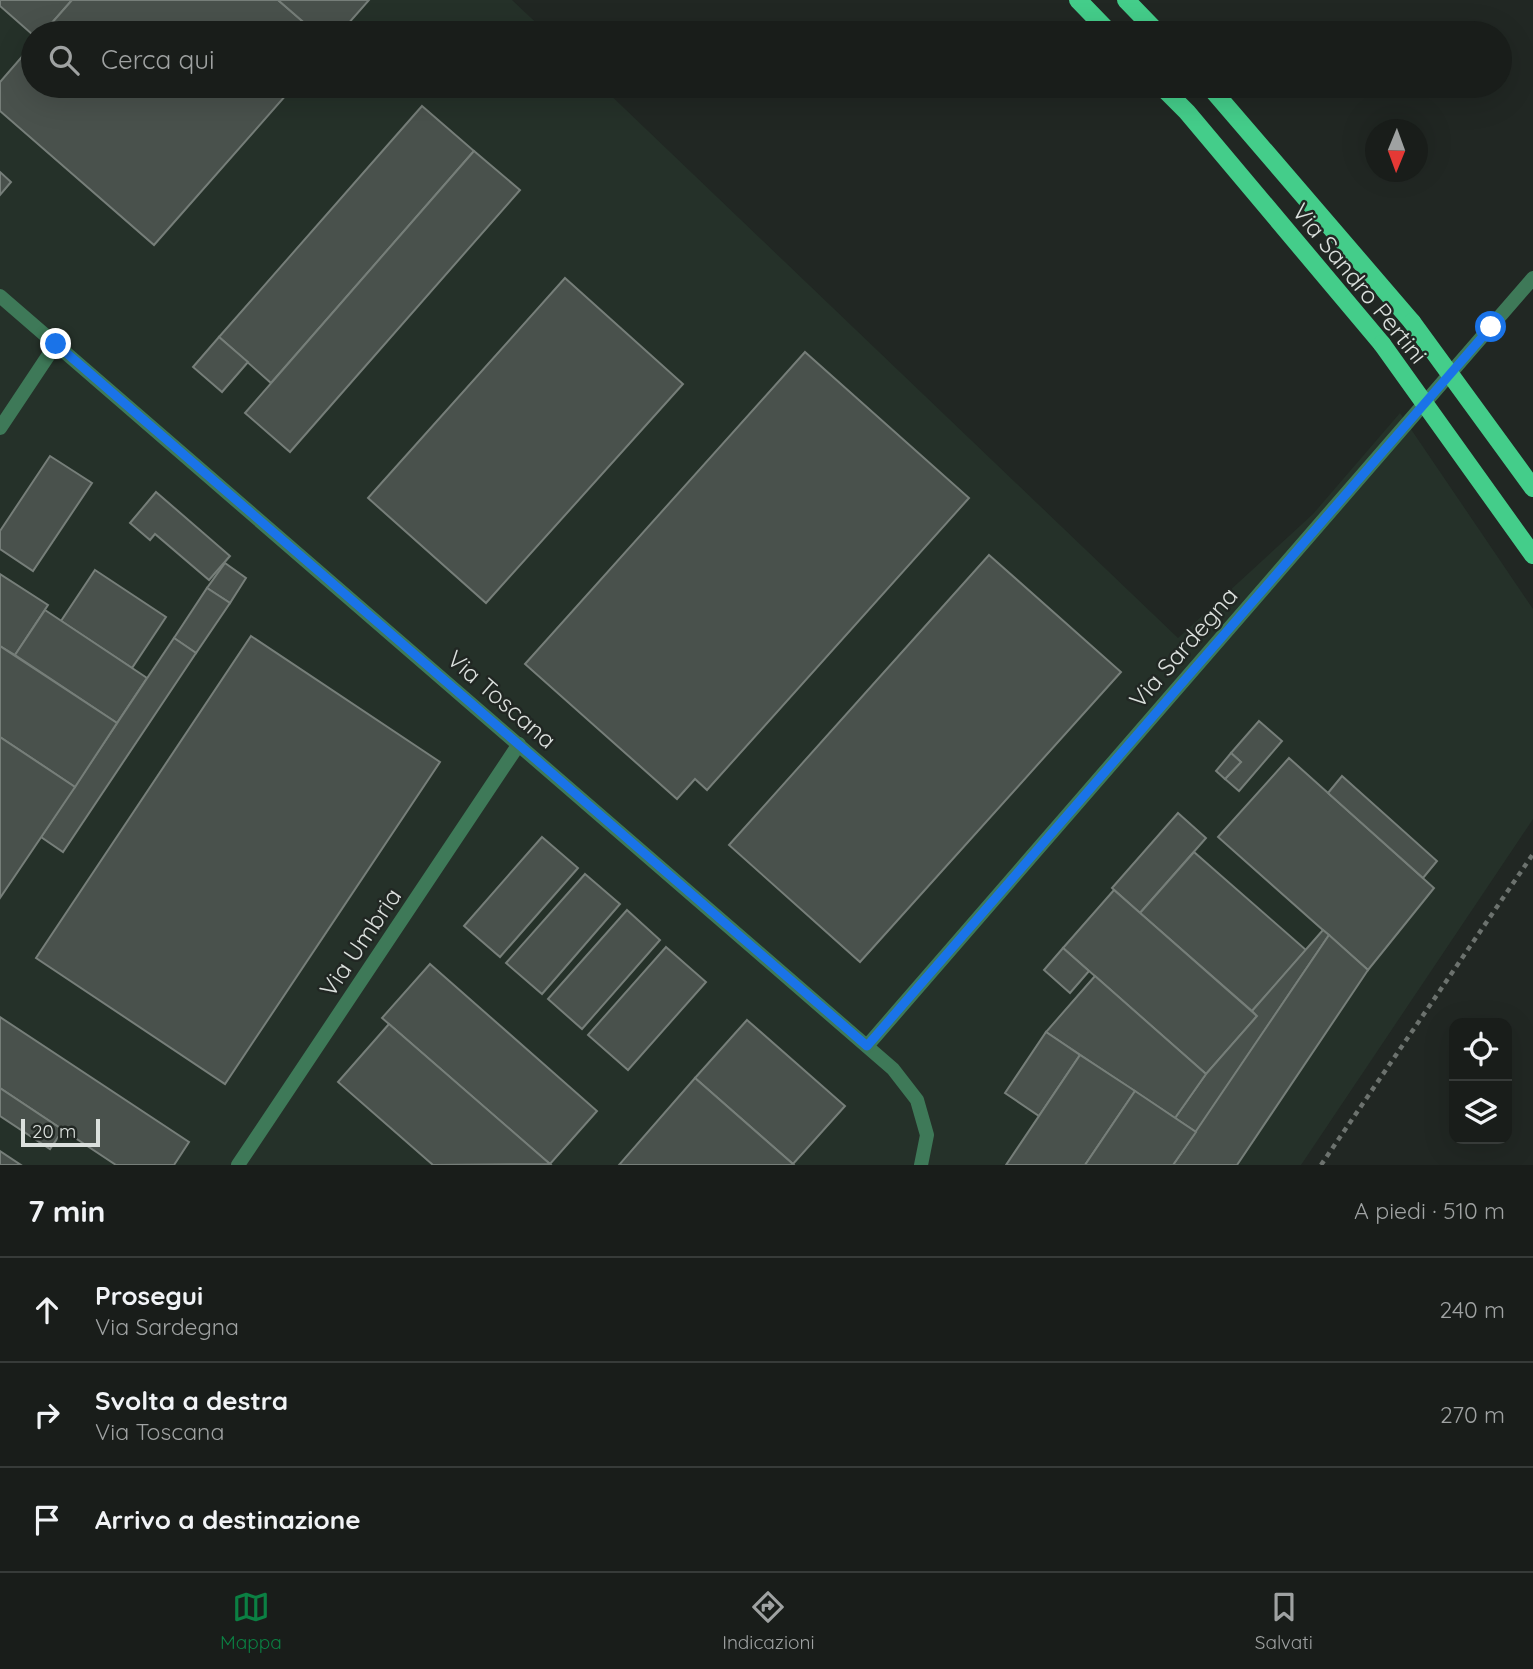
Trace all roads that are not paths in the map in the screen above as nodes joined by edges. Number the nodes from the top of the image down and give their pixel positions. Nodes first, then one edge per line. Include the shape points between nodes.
1 (1078, 0) edge
2 (1126, 0) edge
3 (1098, 21) edge
4 (1146, 21) edge
5 (1173, 98) edge
6 (1219, 98) edge
7 (1533, 278) edge
8 (0, 296) edge
9 (56, 344) junction
10 (0, 428) edge
11 (1533, 488) edge
12 (1533, 555) edge
13 (519, 744) junction
14 (867, 1046) junction
15 (238, 1165) edge
16 (922, 1165) edge

1 - 3 main road
2 - 4 main road
5 - 12 main road, Via Sandro Pertini, bridge via 1382,344
6 - 11 main road, Via Sandro Pertini, bridge via 1412,322
7 - 14 street, Via Sardegna
8 - 9 street, Via Toscana
9 - 10 street
9 - 13 street, Via Toscana
13 - 14 street, Via Toscana
13 - 15 street, Via Umbria
14 - 16 street, Via Toscana via 917,1100 927,1135

